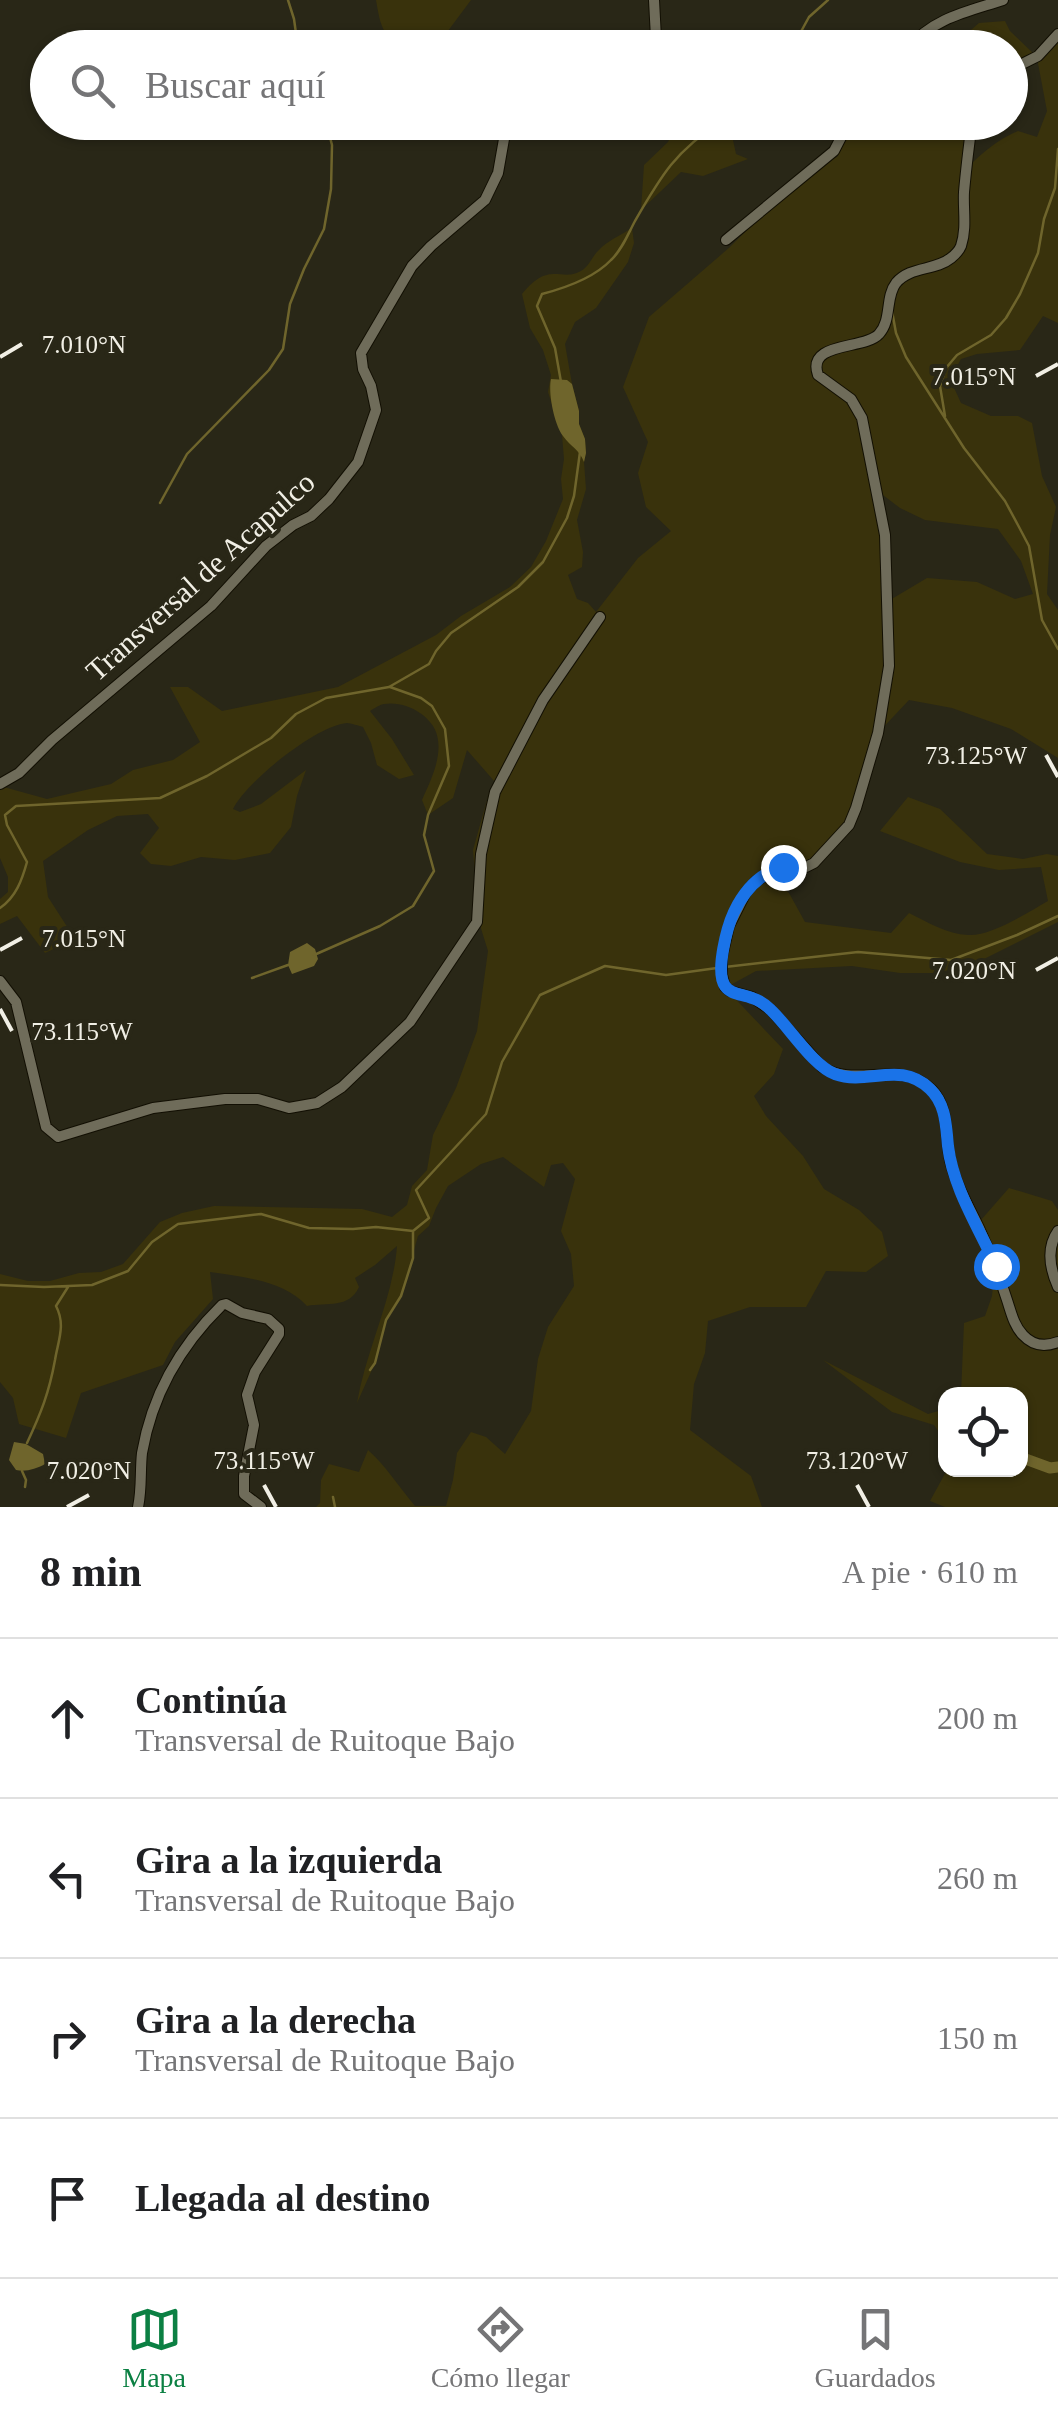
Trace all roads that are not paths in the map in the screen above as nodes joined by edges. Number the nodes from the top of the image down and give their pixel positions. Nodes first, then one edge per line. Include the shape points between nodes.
1 (654, 0) edge
2 (1004, 0) edge
3 (656, 30) edge
4 (927, 30) edge
5 (1058, 34) edge
6 (1028, 61) edge
7 (503, 140) edge
8 (840, 140) edge
9 (970, 140) edge
10 (726, 240) dead end
11 (600, 617) dead end
12 (0, 784) edge
13 (0, 981) edge
14 (1058, 1232) edge
15 (1058, 1288) edge
16 (1058, 1342) edge
17 (138, 1507) edge
18 (261, 1507) edge

1 - 3 street
2 - 4 street
5 - 6 street
7 - 12 street, Transversal de Acapulco via 485,200 412,266 361,353 376,410 358,462 330,499 266,546 211,606
8 - 10 street via 834,152
9 - 16 street via 960,248 947,261 899,280 878,336 828,351 815,365 818,375 858,407 865,430 885,535 889,666 878,732 849,824 814,863 776,869 746,892 729,926 722,975 730,991 771,1010 831,1073 900,1074 932,1090 944,1113 960,1190 1018,1330 1033,1343
11 - 13 street via 543,700 495,792 481,854 477,922 410,1022 317,1103 289,1108 258,1099 153,1108 58,1137 46,1127 16,1002
14 - 15 street via 1050,1249
17 - 18 street via 148,1430 170,1369 197,1330 226,1304 279,1329 247,1395 254,1425 244,1494

